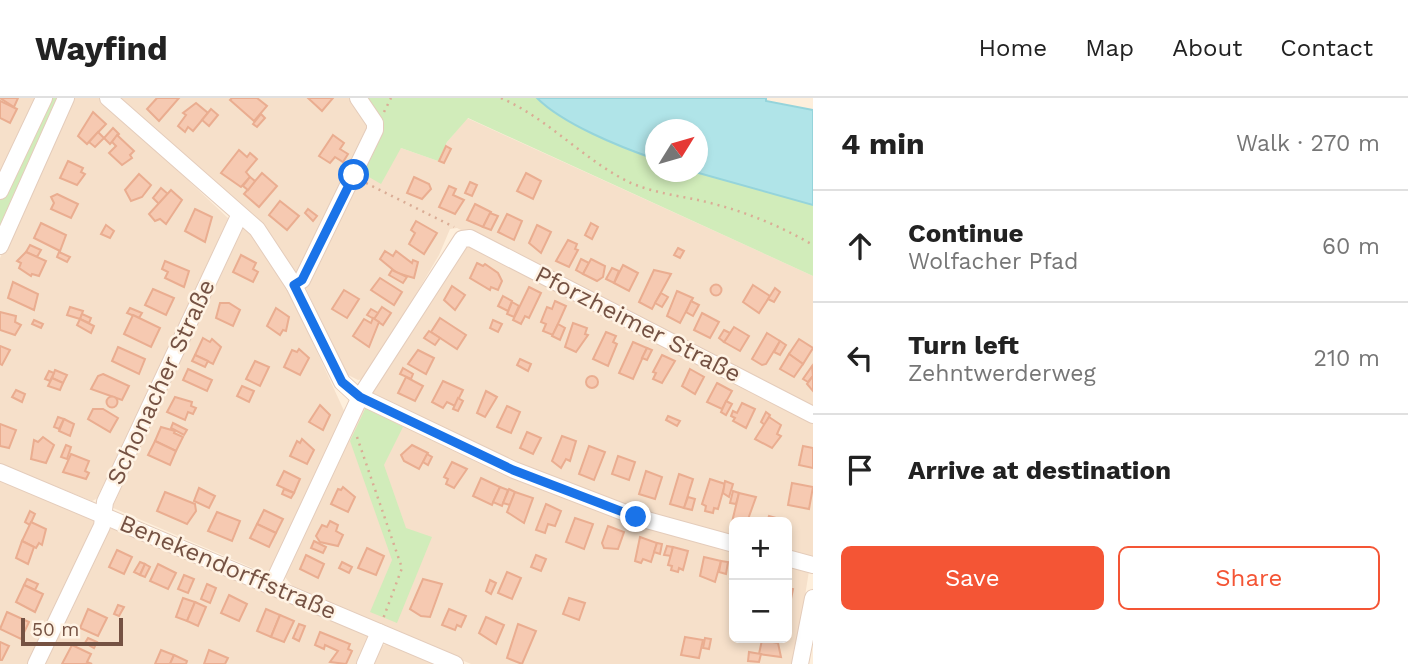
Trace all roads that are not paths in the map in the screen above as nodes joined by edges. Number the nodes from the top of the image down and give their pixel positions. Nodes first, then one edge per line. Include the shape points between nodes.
1 (44, 98) edge
2 (66, 98) edge
3 (108, 98) edge
4 (358, 98) edge
5 (0, 191) edge
6 (239, 215) junction
7 (0, 246) edge
8 (294, 285) junction
9 (360, 397) junction
10 (813, 415) edge
11 (0, 472) edge
12 (103, 514) junction
13 (729, 543) edge
14 (792, 559) edge
15 (813, 565) edge
16 (272, 585) junction
17 (813, 598) edge
18 (379, 632) junction
19 (36, 664) edge
20 (365, 664) edge
21 (455, 664) edge
22 (800, 664) edge

1 - 5 street
2 - 7 street
3 - 6 street
4 - 8 street via 375,130 302,280
6 - 8 street via 257,229
6 - 12 street, Schonacher Straße
8 - 9 street via 342,382
9 - 10 street, Pforzheimer Straße via 461,239 470,238
9 - 13 street via 513,470 636,517
9 - 16 street
11 - 12 street, Benekendorffstraße
12 - 16 street, Benekendorffstraße
12 - 19 street, Schonacher Straße via 102,526
14 - 15 street
16 - 18 street, Benekendorffstraße
17 - 22 street
18 - 20 street
18 - 21 street, Benekendorffstraße

